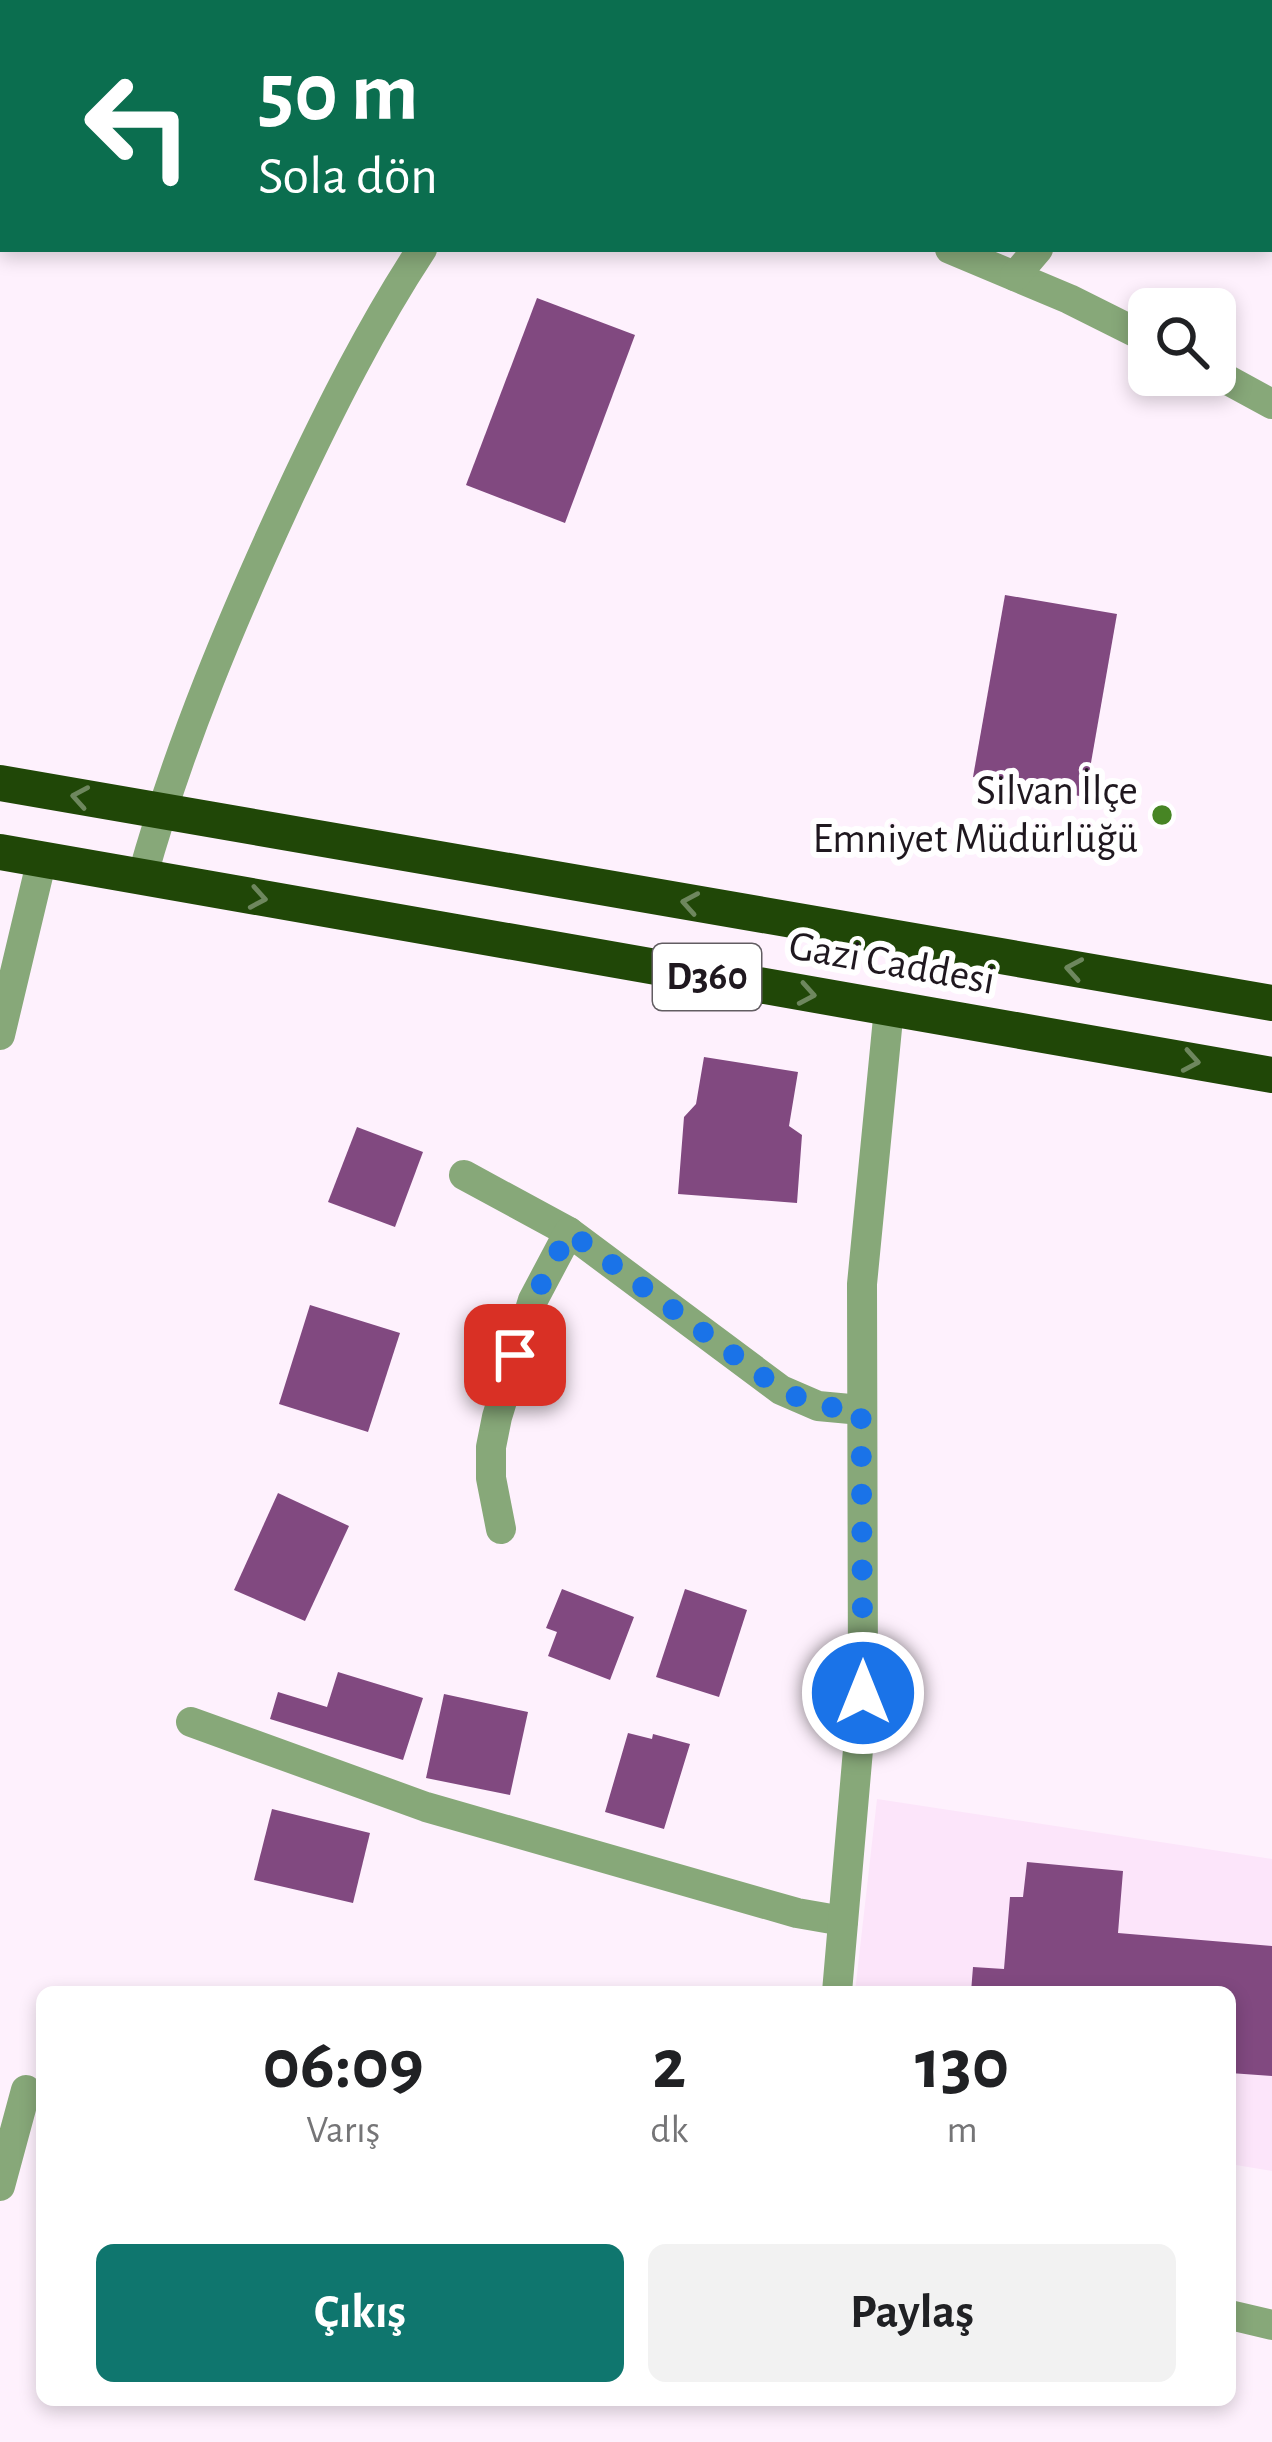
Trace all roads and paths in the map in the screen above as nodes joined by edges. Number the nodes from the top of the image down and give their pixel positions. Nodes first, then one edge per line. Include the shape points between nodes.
1 (420, 252) edge
2 (957, 252) edge
3 (1035, 252) edge
4 (1015, 276) junction
5 (1128, 328) edge
6 (1236, 384) edge
7 (1272, 404) edge
8 (0, 783) edge
9 (161, 812) junction
10 (0, 852) edge
11 (42, 859) junction
12 (142, 878) junction
13 (1272, 1003) edge
14 (889, 1008) junction
15 (0, 1035) edge
16 (1272, 1076) edge
17 (464, 1175) dead end
18 (569, 1232) junction
19 (861, 1410) junction
20 (501, 1529) dead end
21 (190, 1722) dead end
22 (843, 1921) junction
23 (838, 1986) edge
24 (23, 2091) edge
25 (0, 2186) edge
26 (1236, 2316) edge
27 (1272, 2325) edge

1 - 9 street via 265,548
2 - 4 street
3 - 4 street
4 - 5 street
6 - 7 street
9 -> 8 highway, D360
9 - 12 street
13 -> 9 highway, Gazi Caddesi / D360
10 - 11 highway, D360
11 - 12 highway, D360
11 - 15 street
12 -> 14 highway, Gazi Caddesi / D360
14 -> 16 highway, Gazi Caddesi / D360
14 - 19 street via 862,1284
17 - 18 street
18 - 19 street via 781,1390 818,1406
18 - 20 street via 533,1300 497,1417 491,1478
19 - 22 street via 863,1693
21 - 22 street via 426,1807
22 - 23 street
24 - 25 street
26 - 27 street

